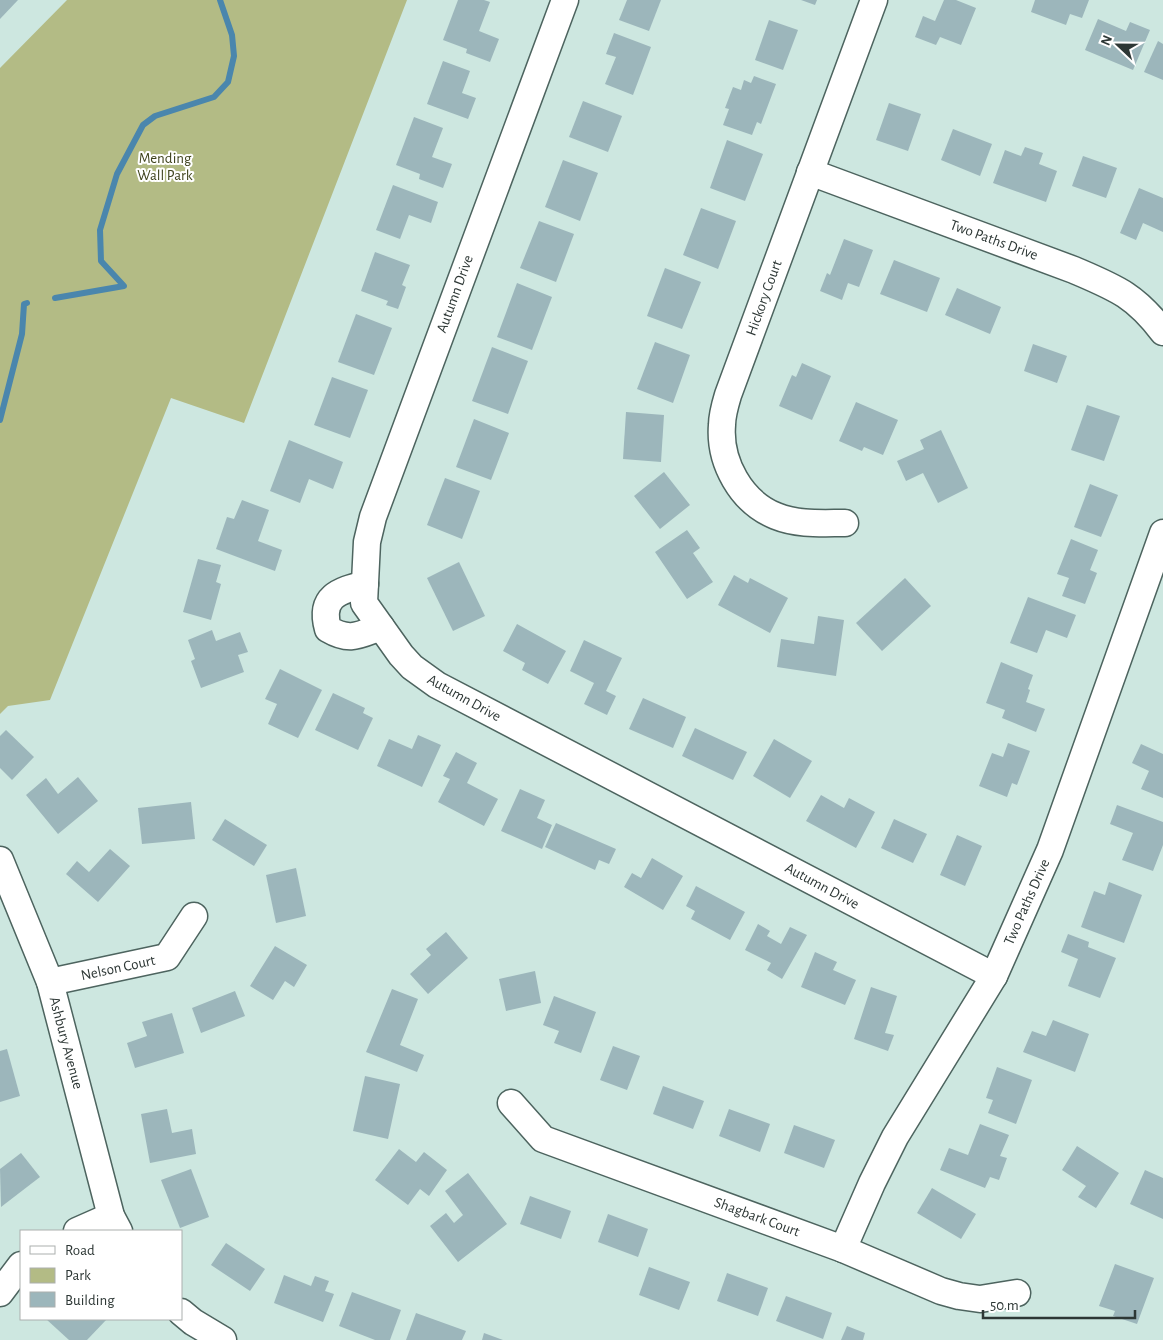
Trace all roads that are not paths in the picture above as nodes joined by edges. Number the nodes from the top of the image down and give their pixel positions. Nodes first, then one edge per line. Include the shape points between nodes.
1 (565, 0) edge
2 (874, 0) edge
3 (810, 172) junction
4 (1163, 332) edge
5 (845, 523) dead end
6 (1163, 533) edge
7 (365, 584) junction
8 (381, 627) junction
9 (0, 860) edge
10 (194, 916) dead end
11 (994, 976) junction
12 (50, 982) junction
13 (511, 1103) dead end
14 (115, 1223) edge
15 (82, 1230) edge
16 (843, 1249) junction
17 (20, 1266) edge
18 (0, 1293) edge
19 (1017, 1293) dead end
20 (182, 1313) edge
21 (223, 1340) edge

1 - 7 street, Autumn Drive via 373,517 367,542
2 - 3 street, Hickory Court
3 - 4 street, Two Paths Drive via 1115,287 1131,297
3 - 5 street, Hickory Court via 728,395 722,438 728,465 738,485 762,508 792,521
6 - 11 street, Two Paths Drive via 1050,850
7 - 8 street, Autumn Drive via 364,603
7 - 8 street via 342,590 327,604 324,616 328,629 339,636 353,638
8 - 11 street, Autumn Drive via 400,655 437,685
9 - 12 street, Ashbury Avenue
10 - 12 street, Nelson Court via 167,957
11 - 16 street, Two Paths Drive via 895,1137
12 - 14 street, Ashbury Avenue
13 - 16 street, Shagbark Court via 543,1139
14 - 15 street
16 - 19 street, Shagbark Court via 959,1296 980,1299
17 - 18 street
20 - 21 street

